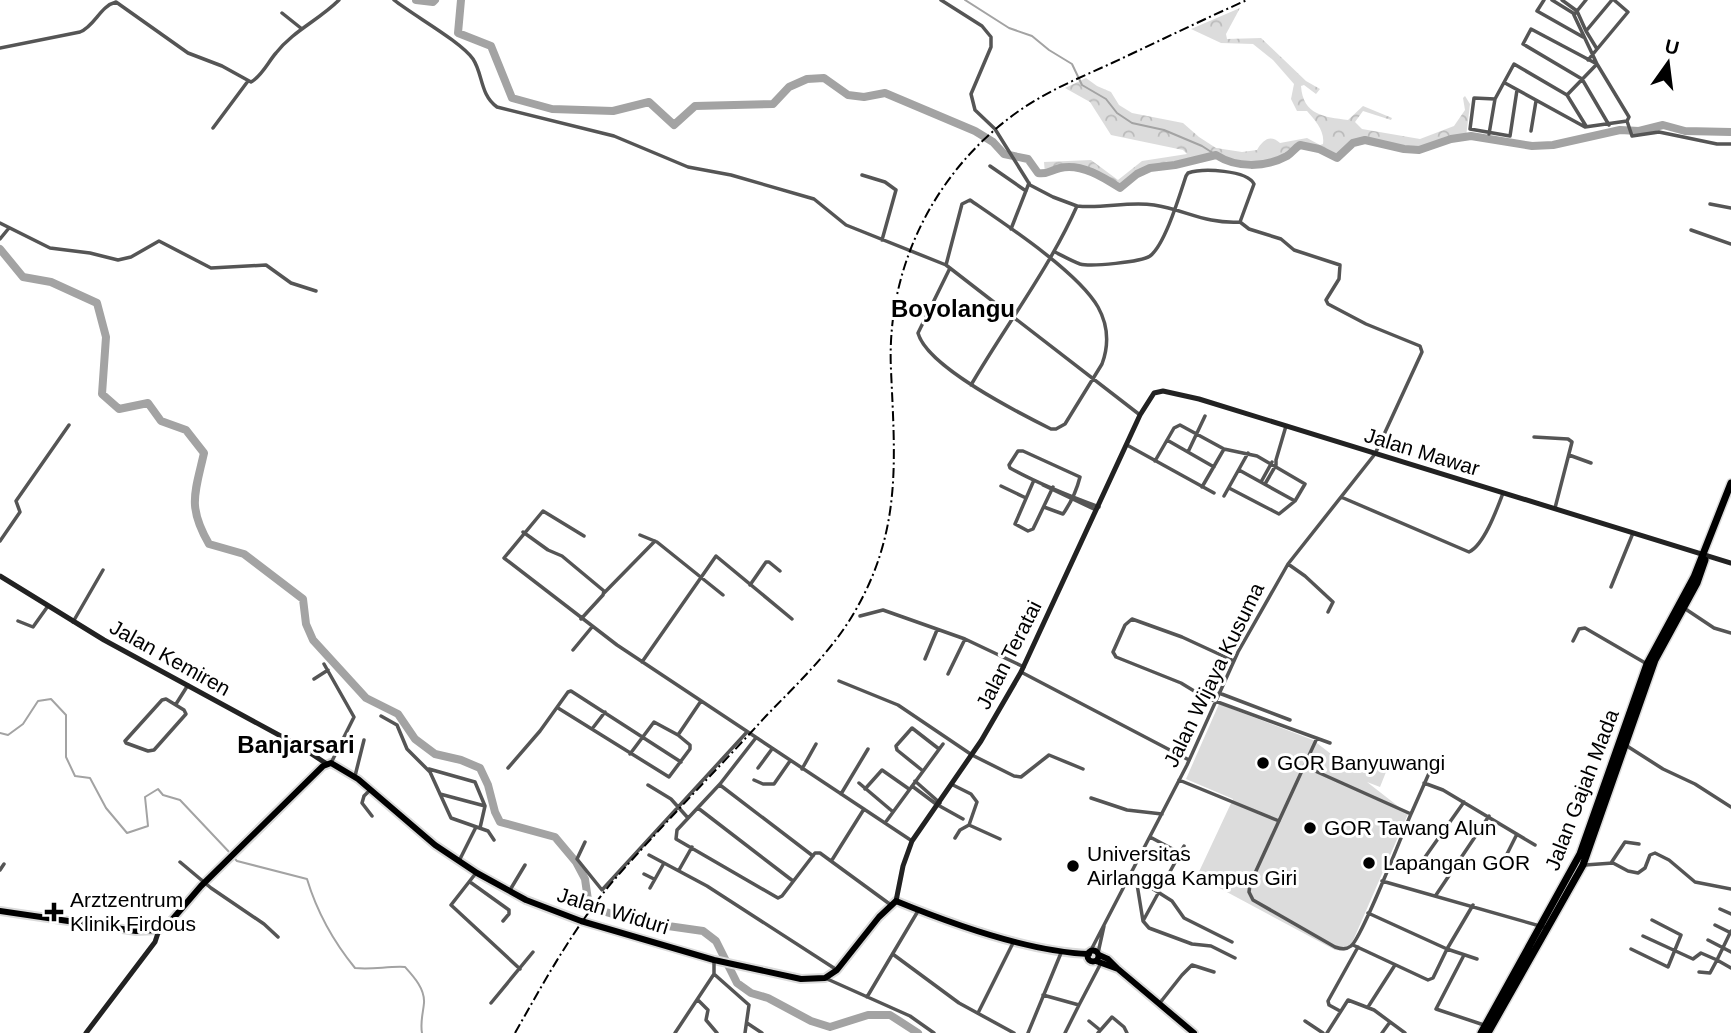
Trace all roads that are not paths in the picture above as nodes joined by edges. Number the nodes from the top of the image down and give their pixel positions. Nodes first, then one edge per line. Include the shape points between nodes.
1 (339, 0) edge
2 (394, 0) edge
3 (942, 0) edge
4 (1544, 0) edge
5 (1552, 0) edge
6 (1562, 0) edge
7 (1586, 0) edge
8 (1613, 0) edge
9 (282, 13) dead end
10 (1575, 13) junction
11 (302, 29) junction
12 (1586, 31) junction
13 (1585, 38) junction
14 (0, 48) edge
15 (1597, 49) junction
16 (1593, 54) junction
17 (1588, 60) junction
18 (1597, 64) junction
19 (1581, 79) junction
20 (248, 81) junction
21 (1504, 83) junction
22 (1517, 90) junction
23 (1567, 95) junction
24 (1495, 99) junction
25 (1536, 101) junction
26 (1628, 123) junction
27 (1609, 125) junction
28 (1587, 127) junction
29 (213, 128) dead end
30 (1531, 131) dead end
31 (1489, 134) junction
32 (1731, 144) edge
33 (989, 166) dead end
34 (862, 174) dead end
35 (1029, 183) junction
36 (1026, 191) junction
37 (1710, 204) dead end
38 (1077, 206) junction
39 (1731, 208) edge
40 (1175, 210) junction
41 (1240, 222) junction
42 (0, 223) edge
43 (9, 228) junction
44 (1011, 229) junction
45 (1690, 230) dead end
46 (0, 239) edge
47 (882, 240) junction
48 (1731, 244) edge
49 (1055, 252) junction
50 (1050, 259) junction
51 (948, 267) junction
52 (316, 291) dead end
53 (1013, 317) junction
54 (1093, 378) junction
55 (971, 385) junction
56 (1140, 415) junction
57 (1205, 416) dead end
58 (69, 425) dead end
59 (1286, 426) junction
60 (1198, 434) junction
61 (1534, 437) dead end
62 (1167, 440) junction
63 (1127, 445) junction
64 (1224, 449) junction
65 (1188, 452) junction
66 (1248, 453) junction
67 (1375, 454) junction
68 (1569, 455) junction
69 (1155, 461) junction
70 (1274, 463) junction
71 (1591, 463) dead end
72 (1213, 467) junction
73 (1239, 470) junction
74 (1034, 480) junction
75 (1263, 483) junction
76 (1731, 483) edge
77 (1001, 486) dead end
78 (1202, 487) junction
79 (1229, 488) junction
80 (1053, 489) junction
81 (1214, 493) dead end
82 (1503, 493) junction
83 (1224, 496) dead end
84 (1341, 497) junction
85 (1026, 498) junction
86 (1072, 498) junction
87 (1295, 501) junction
88 (1044, 507) junction
89 (1555, 508) junction
90 (1098, 509) junction
91 (523, 532) junction
92 (1633, 533) junction
93 (640, 535) dead end
94 (584, 536) dead end
95 (0, 541) edge
96 (655, 541) junction
97 (1705, 555) junction
98 (1731, 563) edge
99 (1288, 564) junction
100 (103, 570) dead end
101 (780, 571) dead end
102 (0, 576) edge
103 (700, 576) junction
104 (750, 585) junction
105 (1611, 587) dead end
106 (603, 595) junction
107 (723, 595) dead end
108 (48, 606) junction
109 (1681, 606) junction
110 (1328, 612) dead end
111 (860, 616) dead end
112 (581, 619) junction
113 (792, 619) dead end
114 (18, 621) dead end
115 (73, 622) junction
116 (592, 627) junction
117 (937, 629) junction
118 (1731, 633) edge
119 (965, 639) junction
120 (1573, 641) dead end
121 (573, 650) dead end
122 (926, 659) dead end
123 (1234, 661) junction
124 (642, 662) junction
125 (324, 664) dead end
126 (1647, 664) junction
127 (328, 670) junction
128 (1022, 670) junction
129 (948, 674) dead end
130 (314, 679) dead end
131 (839, 681) dead end
132 (188, 685) junction
133 (1219, 693) junction
134 (1216, 700) junction
135 (701, 701) junction
136 (176, 704) junction
137 (558, 708) junction
138 (605, 712) junction
139 (381, 716) dead end
140 (1290, 720) dead end
141 (592, 729) junction
142 (747, 732) junction
143 (678, 735) junction
144 (642, 737) junction
145 (755, 738) junction
146 (1317, 738) junction
147 (364, 740) dead end
148 (1330, 743) dead end
149 (816, 744) dead end
150 (943, 744) dead end
151 (1625, 745) junction
152 (772, 749) junction
153 (868, 749) dead end
154 (940, 749) junction
155 (629, 754) junction
156 (972, 755) junction
157 (1189, 760) junction
158 (790, 761) junction
159 (681, 762) junction
160 (329, 764) junction
161 (1304, 766) junction
162 (427, 768) junction
163 (508, 768) dead end
164 (758, 768) dead end
165 (802, 769) junction
166 (1083, 769) dead end
167 (923, 771) junction
168 (1430, 771) dead end
169 (353, 775) junction
170 (754, 780) dead end
171 (1180, 780) junction
172 (859, 783) dead end
173 (1424, 783) junction
174 (720, 784) junction
175 (951, 784) junction
176 (648, 785) dead end
177 (912, 785) junction
178 (865, 789) junction
179 (368, 792) junction
180 (440, 794) junction
181 (841, 794) junction
182 (1090, 797) dead end
183 (1464, 802) junction
184 (938, 803) junction
185 (485, 806) junction
186 (678, 806) junction
187 (1731, 807) edge
188 (698, 808) junction
189 (864, 808) junction
190 (892, 811) junction
191 (1162, 814) junction
192 (1411, 814) junction
193 (372, 816) dead end
194 (1489, 816) junction
195 (688, 818) junction
196 (963, 819) dead end
197 (1279, 821) junction
198 (885, 822) junction
199 (969, 825) junction
200 (478, 828) junction
201 (1517, 834) junction
202 (1150, 837) junction
203 (955, 838) dead end
204 (1000, 839) dead end
205 (494, 840) dead end
206 (912, 841) junction
207 (585, 842) dead end
208 (1640, 844) dead end
209 (1535, 845) dead end
210 (1184, 846) dead end
211 (692, 847) junction
212 (1180, 853) junction
213 (649, 855) dead end
214 (813, 856) junction
215 (1506, 856) dead end
216 (459, 860) junction
217 (831, 861) junction
218 (180, 862) dead end
219 (664, 863) junction
220 (1611, 863) junction
221 (4, 864) dead end
222 (525, 865) dead end
223 (1583, 865) junction
224 (1418, 867) dead end
225 (0, 870) edge
226 (679, 870) junction
227 (476, 874) junction
228 (644, 874) dead end
229 (1130, 874) junction
230 (1136, 878) junction
231 (654, 879) junction
232 (470, 881) junction
233 (793, 881) junction
234 (1382, 881) junction
235 (205, 883) junction
236 (650, 888) dead end
237 (1731, 889) edge
238 (509, 891) junction
239 (1159, 893) junction
240 (1436, 895) junction
241 (894, 903) junction
242 (1473, 905) junction
243 (919, 909) junction
244 (1720, 909) dead end
245 (0, 911) edge
246 (1368, 913) junction
247 (1731, 914) edge
248 (503, 920) dead end
249 (1652, 920) dead end
250 (1143, 921) junction
251 (1104, 924) junction
252 (1715, 925) dead end
253 (1545, 927) junction
254 (159, 930) junction
255 (1731, 933) edge
256 (1643, 936) dead end
257 (278, 937) dead end
258 (1708, 940) dead end
259 (1014, 941) junction
260 (1232, 942) dead end
261 (1355, 946) junction
262 (1723, 948) junction
263 (1447, 949) junction
264 (1631, 949) dead end
265 (1674, 951) junction
266 (533, 952) dead end
267 (1731, 952) edge
268 (1063, 953) junction
269 (1465, 954) junction
270 (894, 955) junction
271 (1095, 957) junction
272 (1235, 958) dead end
273 (1477, 959) dead end
274 (1717, 960) junction
275 (716, 961) junction
276 (1395, 965) junction
277 (1731, 968) edge
278 (520, 969) junction
279 (837, 970) junction
280 (1214, 972) dead end
281 (1699, 972) dead end
282 (714, 974) junction
283 (825, 978) junction
284 (1043, 995) junction
285 (867, 997) junction
286 (698, 1000) junction
287 (491, 1003) dead end
288 (1159, 1004) junction
289 (1079, 1005) junction
290 (1368, 1007) junction
291 (1340, 1012) junction
292 (978, 1013) junction
293 (1089, 1021) dead end
294 (1305, 1021) dead end
295 (1390, 1022) junction
296 (747, 1023) junction
297 (1485, 1031) edge
298 (1099, 1032) edge
299 (86, 1033) edge
300 (675, 1033) edge
301 (717, 1033) edge
302 (745, 1033) edge
303 (762, 1033) edge
304 (934, 1033) edge
305 (1014, 1033) edge
306 (1028, 1033) edge
307 (1065, 1033) edge
308 (1127, 1033) edge
309 (1194, 1033) edge
310 (1325, 1033) edge
311 (1382, 1033) edge
312 (1405, 1033) edge

1 - 11 street
2 - 47 street via 472,57 484,90 497,107 614,136 688,167 814,199 846,225
3 - 35 street via 991,37 970,98
4 - 13 street via 1537,11
5 - 10 street
6 - 10 street
7 - 10 street
8 - 12 street
8 - 15 street via 1628,12
9 - 11 street
10 - 12 street
10 - 13 street
11 - 20 street via 254,81
12 - 15 street
13 - 16 street
14 - 20 street via 80,32 116,2 188,53
15 - 16 street
16 - 17 street
16 - 18 street
17 - 18 street
17 - 19 street via 1531,29 1523,44
18 - 19 street
18 - 26 street via 1629,117
19 - 23 street
19 - 27 street
20 - 29 street
21 - 22 street
21 - 23 street via 1514,64
21 - 24 street
22 - 25 street
22 - 31 street via 1510,136
23 - 28 street
24 - 31 street
24 - 31 street via 1474,98 1470,129
25 - 28 street
25 - 30 street
26 - 27 street
26 - 32 street via 1632,136 1659,132
27 - 28 street
33 - 36 street
34 - 47 street via 896,190
35 - 36 street
35 - 38 street
36 - 44 street
37 - 39 street
38 - 40 street via 1138,203
38 - 49 street
40 - 41 street via 1211,221
40 - 41 street via 1188,173 1213,169 1253,180
40 - 49 street via 1154,252 1145,258 1087,265
41 - 67 street, Jalan Wijaya Kusuma via 1281,239 1294,250 1340,265 1328,304 1423,349
42 - 43 street
43 - 46 street
43 - 52 street via 50,248 118,260 159,241 211,268 266,265 291,283
44 - 50 street
44 - 51 street via 965,201
45 - 48 street
47 - 51 street
49 - 50 street
50 - 53 street
50 - 54 street via 1088,293 1104,323 1106,353
51 - 53 street
51 - 55 street via 918,334 933,355
53 - 54 street
53 - 55 street
54 - 55 street via 1070,419 1056,429
54 - 56 street
56 - 59 street, Jalan Mawar via 1150,396 1163,391
56 - 63 street, Jalan Teratai
57 - 60 street
58 - 95 street via 16,501 20,512
59 - 67 street, Jalan Mawar
59 - 70 street
60 - 62 street via 1178,425
60 - 64 street
60 - 65 street
61 - 68 street via 1571,440
62 - 65 street
62 - 69 street
63 - 69 street
63 - 90 street, Jalan Teratai
64 - 66 street
64 - 72 street
65 - 72 street
66 - 70 street
66 - 73 street
67 - 82 street, Jalan Mawar
67 - 84 street, Jalan Wijaya Kusuma
68 - 71 street
68 - 89 street
69 - 78 street
70 - 75 street
70 - 87 street via 1305,484
72 - 78 street
73 - 75 street
73 - 79 street
74 - 80 street
74 - 85 street
74 - 86 street via 1010,468 1018,451 1080,477
75 - 87 street
76 - 97 highway
77 - 85 street
78 - 81 street
79 - 83 street
79 - 87 street via 1277,514
80 - 86 street
80 - 88 street
82 - 84 street via 1481,541 1469,552
82 - 89 street, Jalan Mawar
84 - 99 street, Jalan Wijaya Kusuma
85 - 88 street via 1015,521 1017,527 1031,531
86 - 88 street via 1063,514
86 - 90 street
89 - 92 street, Jalan Mawar
90 - 128 street, Jalan Teratai
91 - 94 street via 545,511
91 - 106 street via 562,556 602,588
91 - 112 street via 504,558
92 - 97 street, Jalan Mawar
92 - 105 street
93 - 96 street
96 - 103 street
96 - 106 street
97 - 98 street, Jalan Mawar
97 - 109 highway, Jalan Gajah Mada
97 - 109 highway
99 - 110 street via 1333,602
99 - 123 street, Jalan Wijaya Kusuma
100 - 115 street
101 - 104 street via 766,562
102 - 108 street, Jalan Kemiren
103 - 104 street via 716,556
103 - 107 street
103 - 124 street
104 - 113 street
106 - 112 street
108 - 114 street via 35,626
108 - 115 street, Jalan Kemiren
109 - 118 street via 1714,628
109 - 126 highway, Jalan Gajah Mada
109 - 151 highway via 1655,660
111 - 117 street via 883,610
112 - 116 street
115 - 132 street, Jalan Kemiren
116 - 121 street
116 - 124 street
117 - 119 street
117 - 122 street
119 - 128 street
119 - 129 street
120 - 126 street via 1579,629 1585,628
123 - 133 street, Jalan Wijaya Kusuma
123 - 134 street via 1132,618 1125,625 1114,650 1116,657
124 - 135 street
125 - 127 street
126 - 253 highway, Jalan Gajah Mada via 1580,854
127 - 130 street
127 - 160 street via 354,717
128 - 156 street, Jalan Teratai
128 - 157 street
131 - 156 street via 898,705
132 - 136 street
132 - 160 street, Jalan Kemiren
133 - 134 street, Jalan Wijaya Kusuma
133 - 140 street
134 - 146 street
134 - 157 street, Jalan Wijaya Kusuma
135 - 142 street
135 - 143 street
136 - 136 street via 162,700 125,742 153,750 186,714
137 - 138 street via 571,691
137 - 141 street
137 - 163 street
138 - 141 street
138 - 144 street
139 - 162 street via 397,726 407,749
141 - 155 street
142 - 145 street
142 - 186 street
143 - 144 street via 654,722
143 - 159 street via 691,747
144 - 155 street
144 - 159 street
145 - 152 street
145 - 174 street
146 - 148 street
146 - 161 street
147 - 169 street
149 - 165 street
150 - 154 street
151 - 187 street
151 - 223 highway
152 - 158 street
152 - 164 street
153 - 181 street
154 - 167 street
154 - 167 street via 912,728 895,747
155 - 159 street via 667,777
156 - 166 street via 1018,777 1049,755
156 - 175 street, Jalan Teratai
157 - 171 street, Jalan Wijaya Kusuma
158 - 165 street
158 - 170 street via 774,784
160 - 169 main road, Jalan Widuri
160 - 235 main road
161 - 192 street
161 - 197 street
162 - 180 street
162 - 185 street via 474,782
165 - 181 street
167 - 177 street
168 - 173 street
169 - 179 main road, Jalan Widuri
171 - 191 street, Jalan Wijaya Kusuma
171 - 197 street
172 - 178 street
173 - 183 street
173 - 192 street
174 - 188 street
174 - 214 street
175 - 184 street, Jalan Teratai
175 - 199 street via 971,794 977,805
176 - 186 street
177 - 178 street via 882,770
177 - 184 street
177 - 190 street
178 - 190 street
179 - 193 street via 363,806
179 - 216 main road, Jalan Widuri
180 - 185 street
180 - 200 street via 451,818
181 - 189 street
182 - 191 street via 1127,810
183 - 194 street
183 - 224 street
184 - 196 street
184 - 206 street, Jalan Teratai
185 - 200 street
186 - 195 street
186 - 207 street via 602,890 577,859
188 - 195 street
188 - 233 street
189 - 198 street
189 - 217 street
190 - 198 street
191 - 202 street, Jalan Wijaya Kusuma
192 - 234 street
194 - 201 street
194 - 240 street
195 - 211 street via 675,835
197 - 261 street via 1250,884 1250,896 1335,947
198 - 206 street
199 - 203 street
199 - 204 street
200 - 205 street via 490,832
200 - 216 street
201 - 209 street
201 - 215 street
202 - 212 street
202 - 229 street, Jalan Wijaya Kusuma
206 - 241 street, Jalan Teratai
208 - 220 street via 1625,842
210 - 212 street
211 - 226 street
211 - 233 street via 778,898
212 - 239 street
213 - 219 street
214 - 217 street via 820,853
214 - 233 street
216 - 227 main road, Jalan Widuri
217 - 241 street
218 - 235 street
219 - 226 street
219 - 231 street
220 - 223 street
220 - 237 street via 1639,873 1655,853 1695,882
221 - 225 street
222 - 238 street
223 - 253 highway
226 - 279 street
227 - 232 street
227 - 238 main road, Jalan Widuri
228 - 231 street
229 - 230 street
229 - 251 street, Jalan Wijaya Kusuma
230 - 239 street
230 - 250 street
231 - 236 street
232 - 248 street via 509,910
232 - 278 street via 451,905
234 - 240 street
234 - 246 street
235 - 254 main road
235 - 257 street
238 - 275 main road, Jalan Widuri via 563,916
239 - 250 street
239 - 260 street via 1172,901 1184,918
240 - 242 street
241 - 243 main road
241 - 279 main road
242 - 253 street
242 - 263 street
243 - 259 main road
243 - 270 street
244 - 247 street
245 - 254 main road via 136,931
246 - 261 street
246 - 263 street
249 - 265 street via 1680,933
250 - 272 street via 1149,928
251 - 271 street
251 - 271 street
252 - 255 street
253 - 297 highway, Jalan Gajah Mada
254 - 299 street via 155,942
255 - 262 street
256 - 265 street
258 - 262 street
259 - 268 main road
259 - 292 street
261 - 276 street
261 - 291 street via 1328,1001
262 - 267 street
262 - 274 street
263 - 269 street
263 - 276 street via 1430,980
264 - 265 street via 1668,967
265 - 274 street via 1693,961 1701,953
266 - 278 street
268 - 271 main road
268 - 284 street
269 - 273 street
269 - 297 street via 1436,1009
270 - 285 street
270 - 292 street
271 - 288 main road via 1118,969
271 - 289 street
274 - 277 street
274 - 281 street via 1710,973
275 - 282 street
275 - 283 main road, Jalan Widuri via 801,979
276 - 290 street
278 - 287 street
279 - 283 main road
280 - 288 street via 1192,965
282 - 286 street
282 - 296 street via 750,1005
283 - 285 street
284 - 289 street
284 - 306 street
285 - 304 street via 910,1016
286 - 300 street
286 - 301 street via 708,1010 706,1020
288 - 309 main road
289 - 307 street
290 - 291 street via 1348,1000
290 - 295 street
291 - 310 street
292 - 305 street
293 - 298 street
294 - 310 street
295 - 311 street
295 - 312 street
296 - 302 street
296 - 303 street
298 - 308 street via 1112,1017

